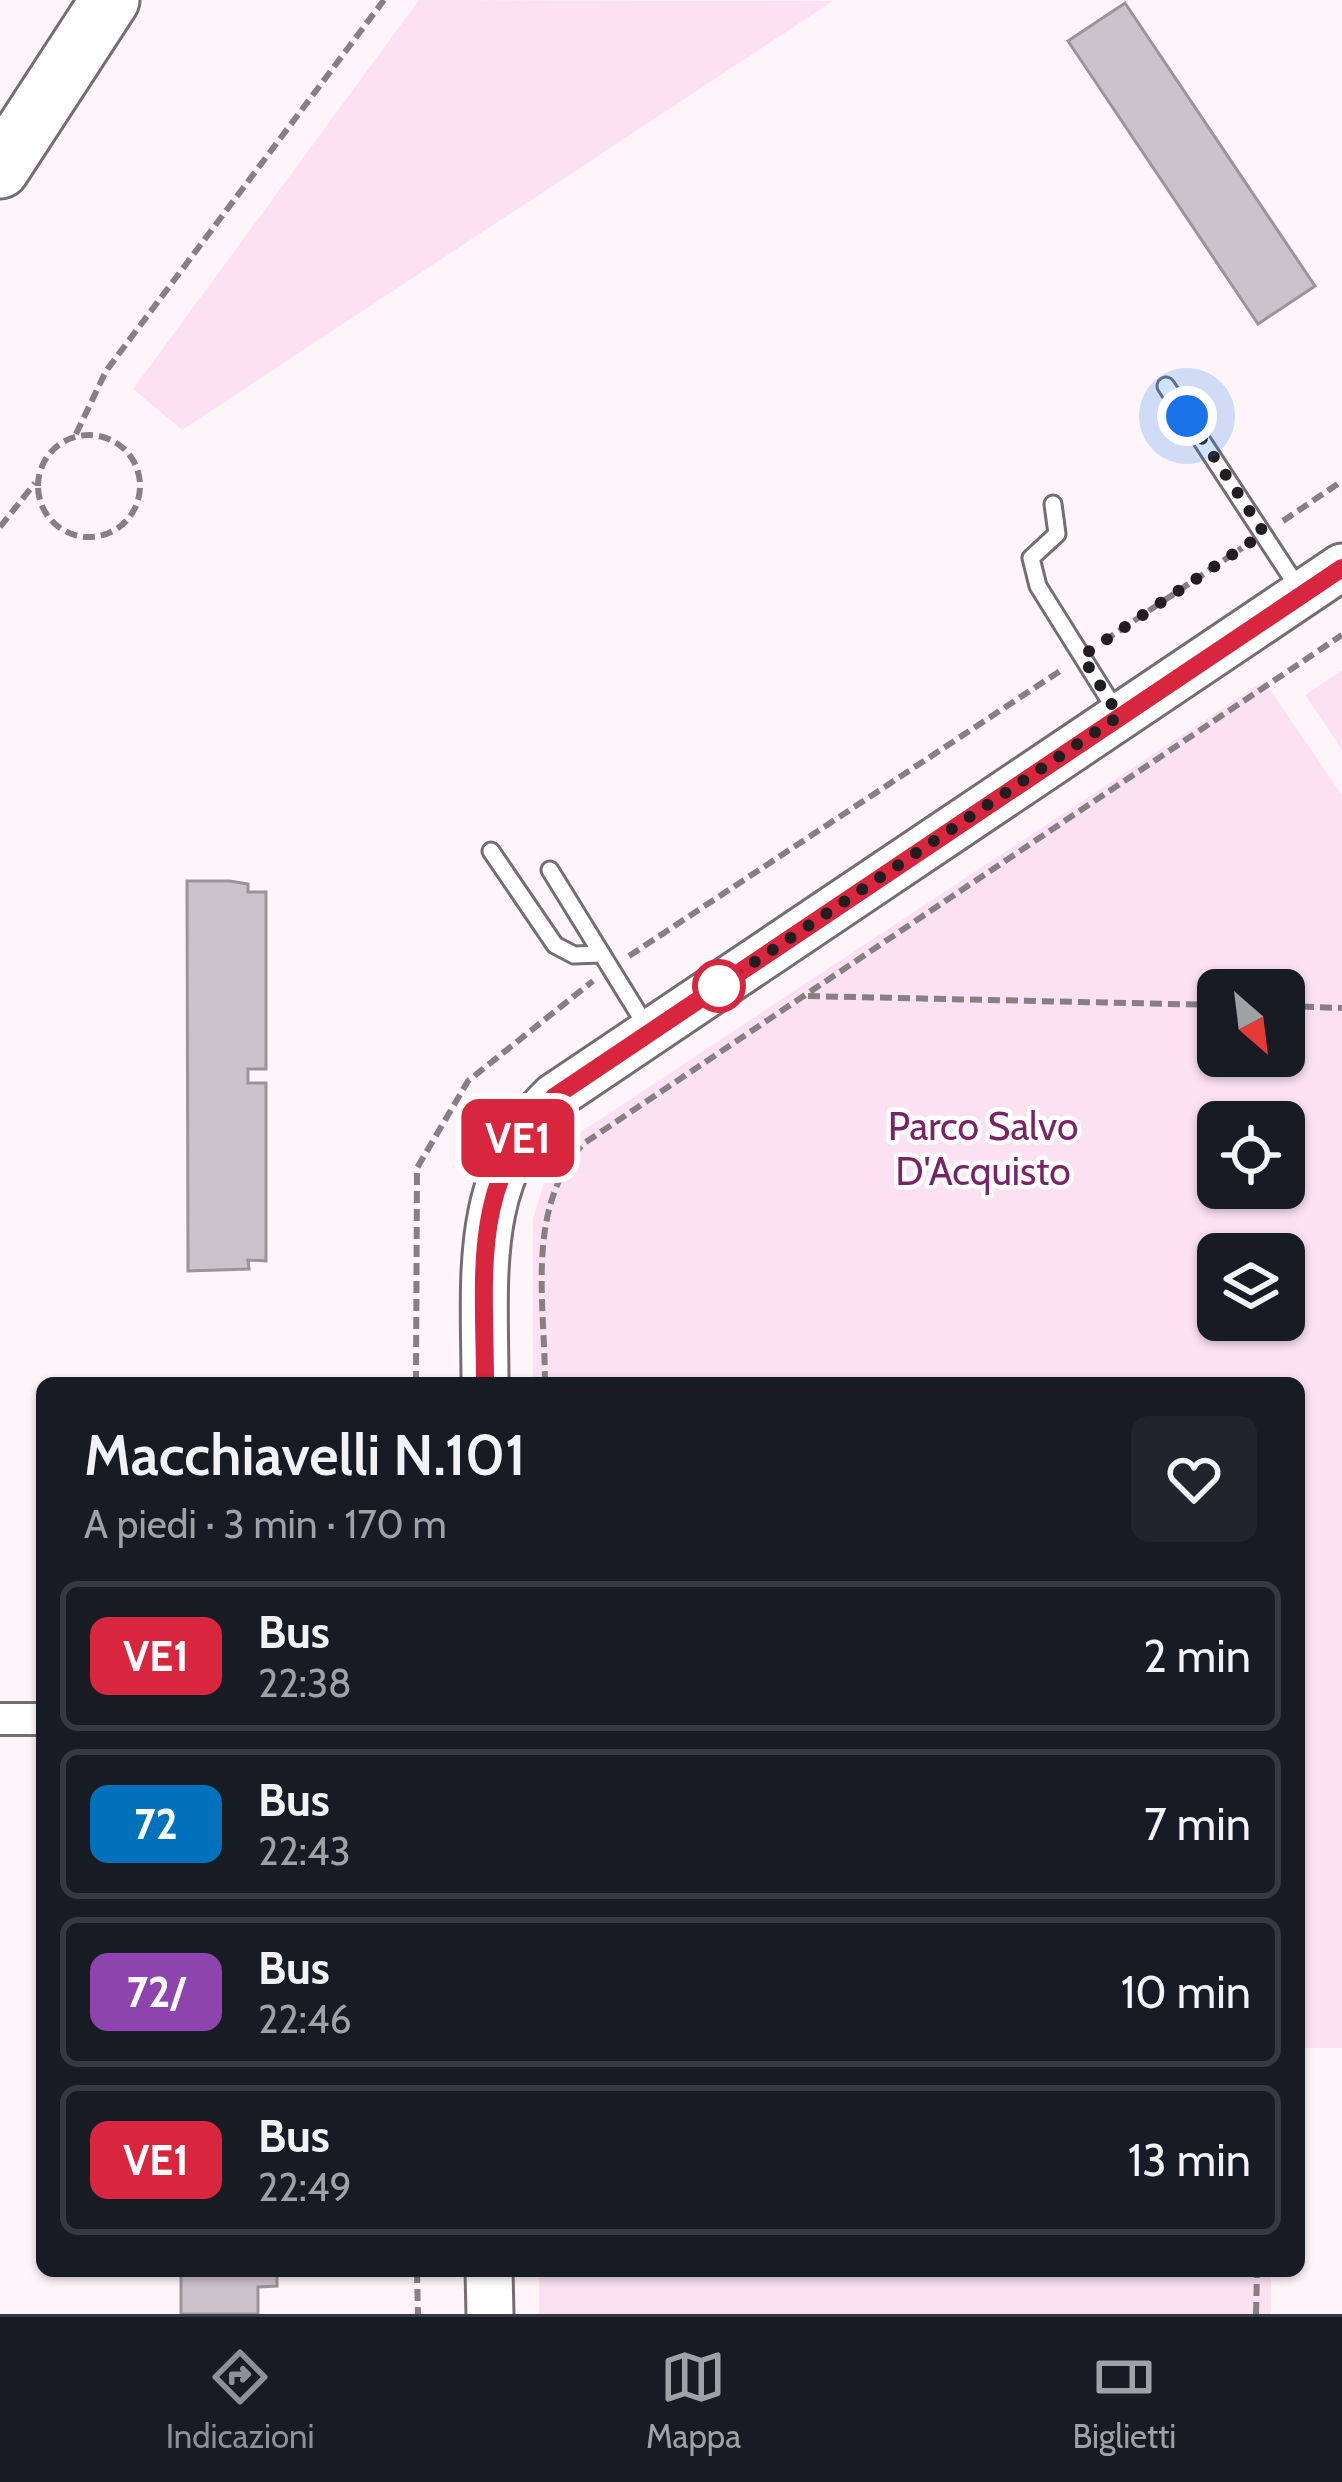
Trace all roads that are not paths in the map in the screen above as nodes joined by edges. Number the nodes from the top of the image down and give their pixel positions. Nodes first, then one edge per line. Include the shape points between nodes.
1 (90, 0) edge
2 (110, 0) edge
3 (0, 117) edge
4 (0, 169) edge
5 (1166, 386) dead end
6 (1053, 504) dead end
7 (1342, 567) edge
8 (1302, 594) junction
9 (1119, 716) junction
10 (491, 850) dead end
11 (550, 870) dead end
12 (606, 962) junction
13 (650, 1032) junction
14 (485, 1377) edge
15 (0, 1719) edge
16 (36, 1719) edge
17 (490, 2277) edge
18 (490, 2314) edge

1 - 3 highway
2 - 4 highway
5 - 8 lane
6 - 9 lane via 1057,535 1031,558 1038,586
7 - 8 street
8 - 9 street
9 - 13 street
10 - 12 lane via 555,945
11 - 12 lane
12 - 13 lane
13 - 14 street via 554,1097 509,1151 486,1220
15 - 16 street
17 - 18 street

